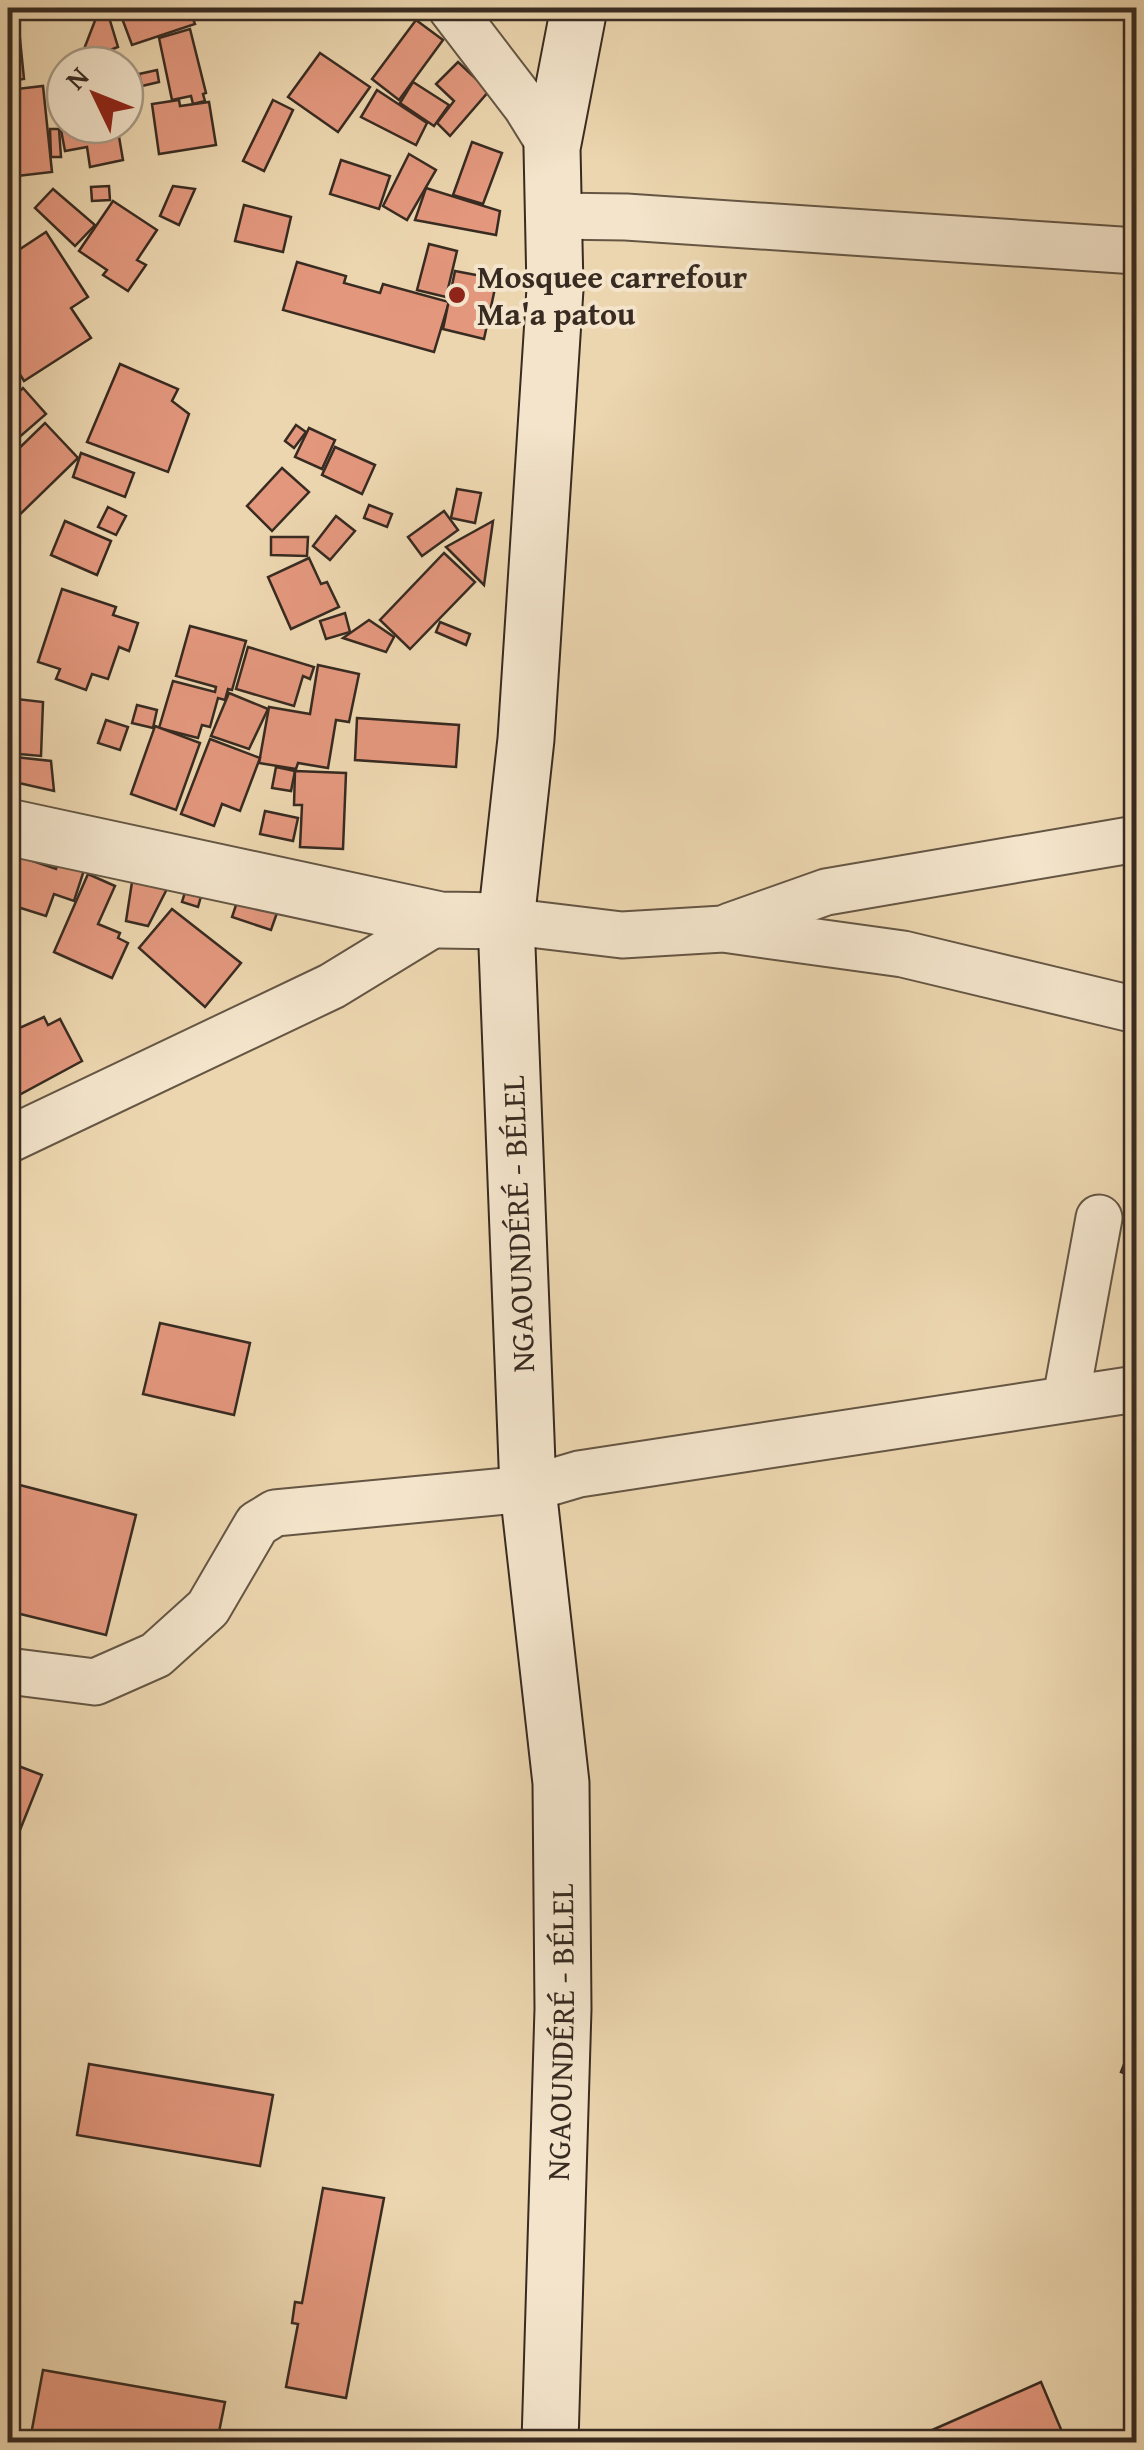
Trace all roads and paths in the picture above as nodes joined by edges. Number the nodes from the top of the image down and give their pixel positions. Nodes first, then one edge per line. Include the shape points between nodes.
1 (451, 8) edge
2 (579, 8) edge
3 (552, 148) junction
4 (553, 216) junction
5 (1136, 250) edge
6 (8, 826) edge
7 (1136, 838) edge
8 (440, 920) junction
9 (506, 921) junction
10 (723, 928) junction
11 (1136, 1010) edge
12 (8, 1140) edge
13 (1099, 1218) dead end
14 (1136, 1389) edge
15 (1066, 1398) junction
16 (528, 1489) junction
17 (8, 1670) edge
18 (550, 2442) edge

1 - 3 street
2 - 3 main road, NGAOUNDÉRÉ - BÉLEL
3 - 4 main road, NGAOUNDÉRÉ - BÉLEL
4 - 5 street
4 - 9 main road, NGAOUNDÉRÉ - BÉLEL via 556,288 538,562
6 - 8 main road
7 - 10 street via 826,892
8 - 9 main road
8 - 12 street via 332,986
9 - 10 street via 622,935
9 - 16 main road, NGAOUNDÉRÉ - BÉLEL
10 - 11 street via 903,954
13 - 15 street
14 - 15 street
15 - 16 street via 579,1474
16 - 17 street via 276,1513 257,1524 208,1608 156,1655 95,1682
16 - 18 main road, NGAOUNDÉRÉ - BÉLEL via 561,1784 563,2009

